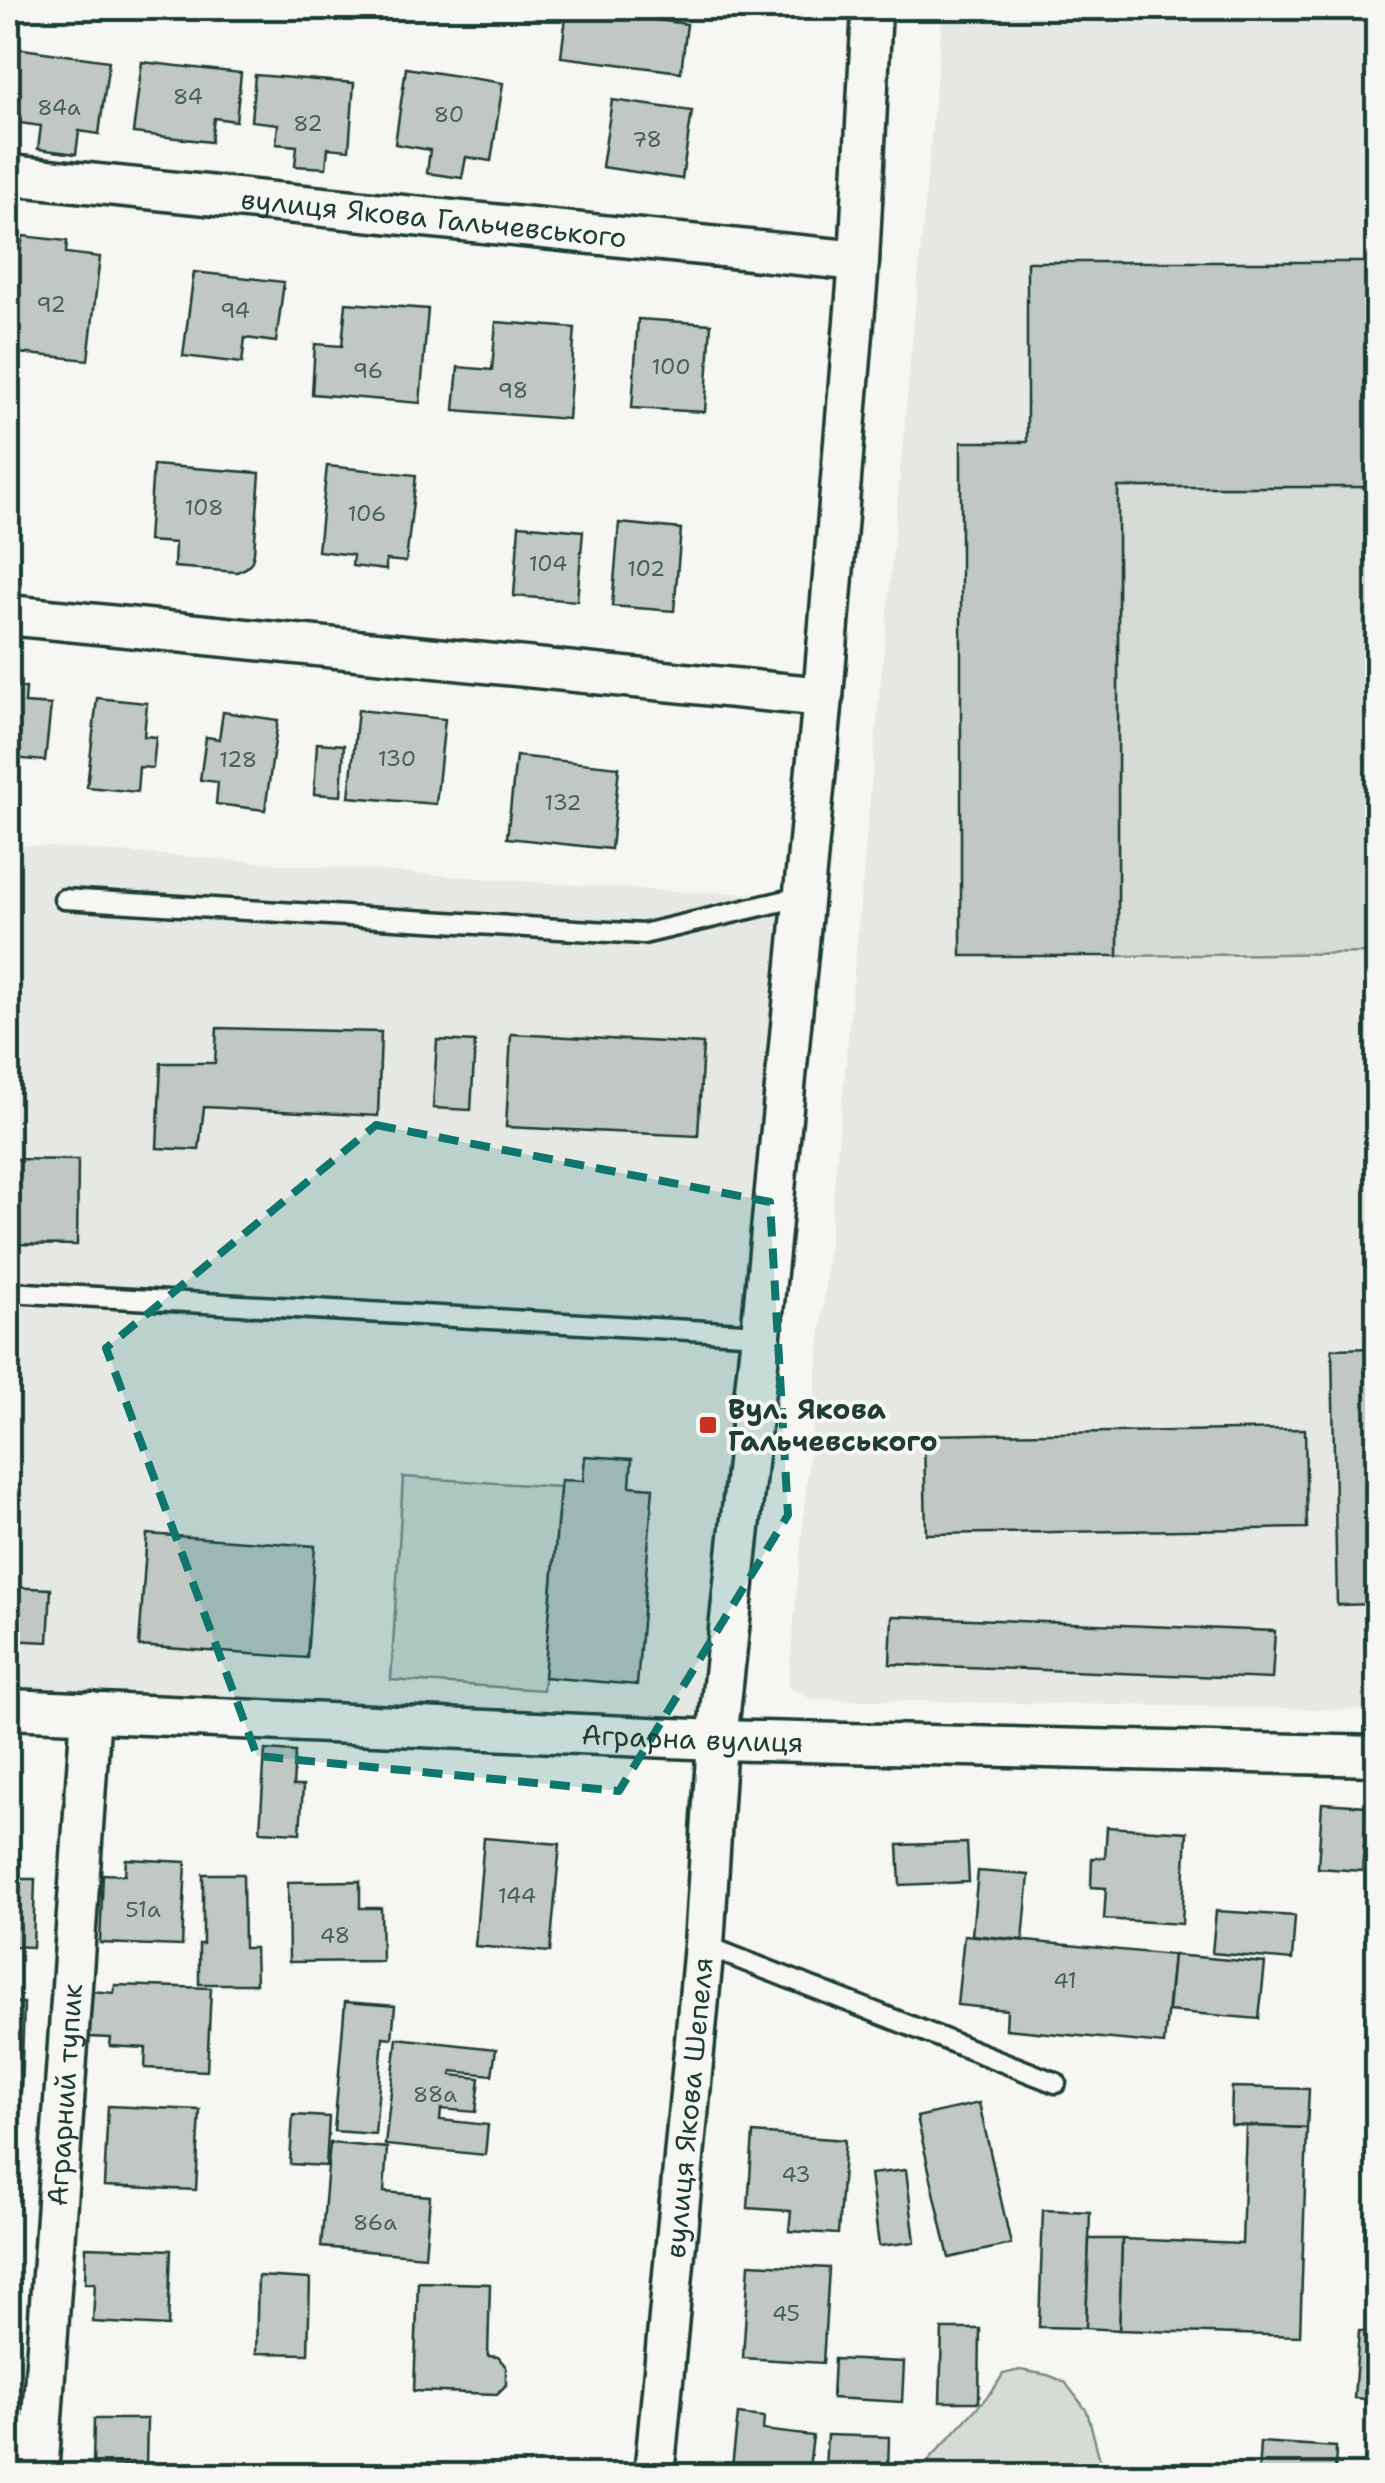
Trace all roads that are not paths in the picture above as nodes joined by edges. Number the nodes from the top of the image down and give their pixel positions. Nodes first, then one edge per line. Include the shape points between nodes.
1 (872, 8) edge
2 (8, 174) edge
3 (859, 260) junction
4 (8, 615) edge
5 (824, 698) junction
6 (804, 896) junction
7 (64, 899) dead end
8 (8, 1292) edge
9 (760, 1334) junction
10 (8, 1710) edge
11 (92, 1712) junction
12 (717, 1740) junction
13 (1378, 1756) edge
14 (704, 1945) junction
15 (1056, 2083) dead end
16 (38, 2476) edge
17 (654, 2476) edge

1 - 3 street, вулиця Якова Шепеля
2 - 3 street, вулиця Якова Гальчевського
3 - 5 street, вулиця Якова Шепеля
4 - 5 street
5 - 6 street, вулиця Якова Шепеля
6 - 7 lane via 643,934
6 - 9 street, вулиця Якова Шепеля
8 - 9 lane
9 - 12 street, вулиця Якова Шепеля
10 - 11 street, Аграрна вулиця
11 - 12 street, Аграрна вулиця
11 - 16 street, Аграрний тупик
12 - 13 street, Аграрна вулиця
12 - 14 street, вулиця Якова Шепеля
14 - 15 lane
14 - 17 street, вулиця Якова Шепеля

